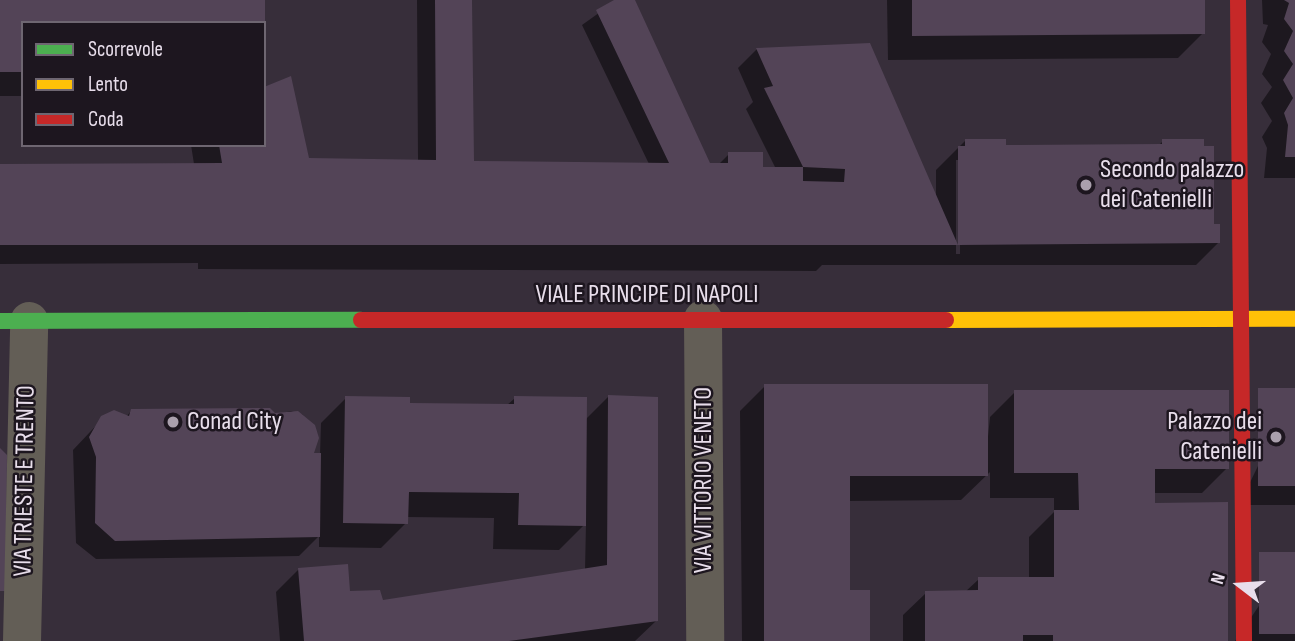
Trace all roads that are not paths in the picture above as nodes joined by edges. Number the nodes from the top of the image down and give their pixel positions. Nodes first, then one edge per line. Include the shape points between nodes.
1 (1238, 0) edge
2 (1295, 318) edge
3 (1243, 319) junction
4 (703, 320) junction
5 (14, 321) edge
6 (22, 641) edge
7 (705, 641) edge
8 (1244, 641) edge

1 - 3 street
2 - 3 street, VIALE PRINCIPE DI NAPOLI
3 - 4 street, VIALE PRINCIPE DI NAPOLI
3 - 8 street
4 - 5 street, VIALE PRINCIPE DI NAPOLI
4 - 7 street, VIA VITTORIO VENETO
5 - 6 street, VIA TRIESTE E TRENTO

